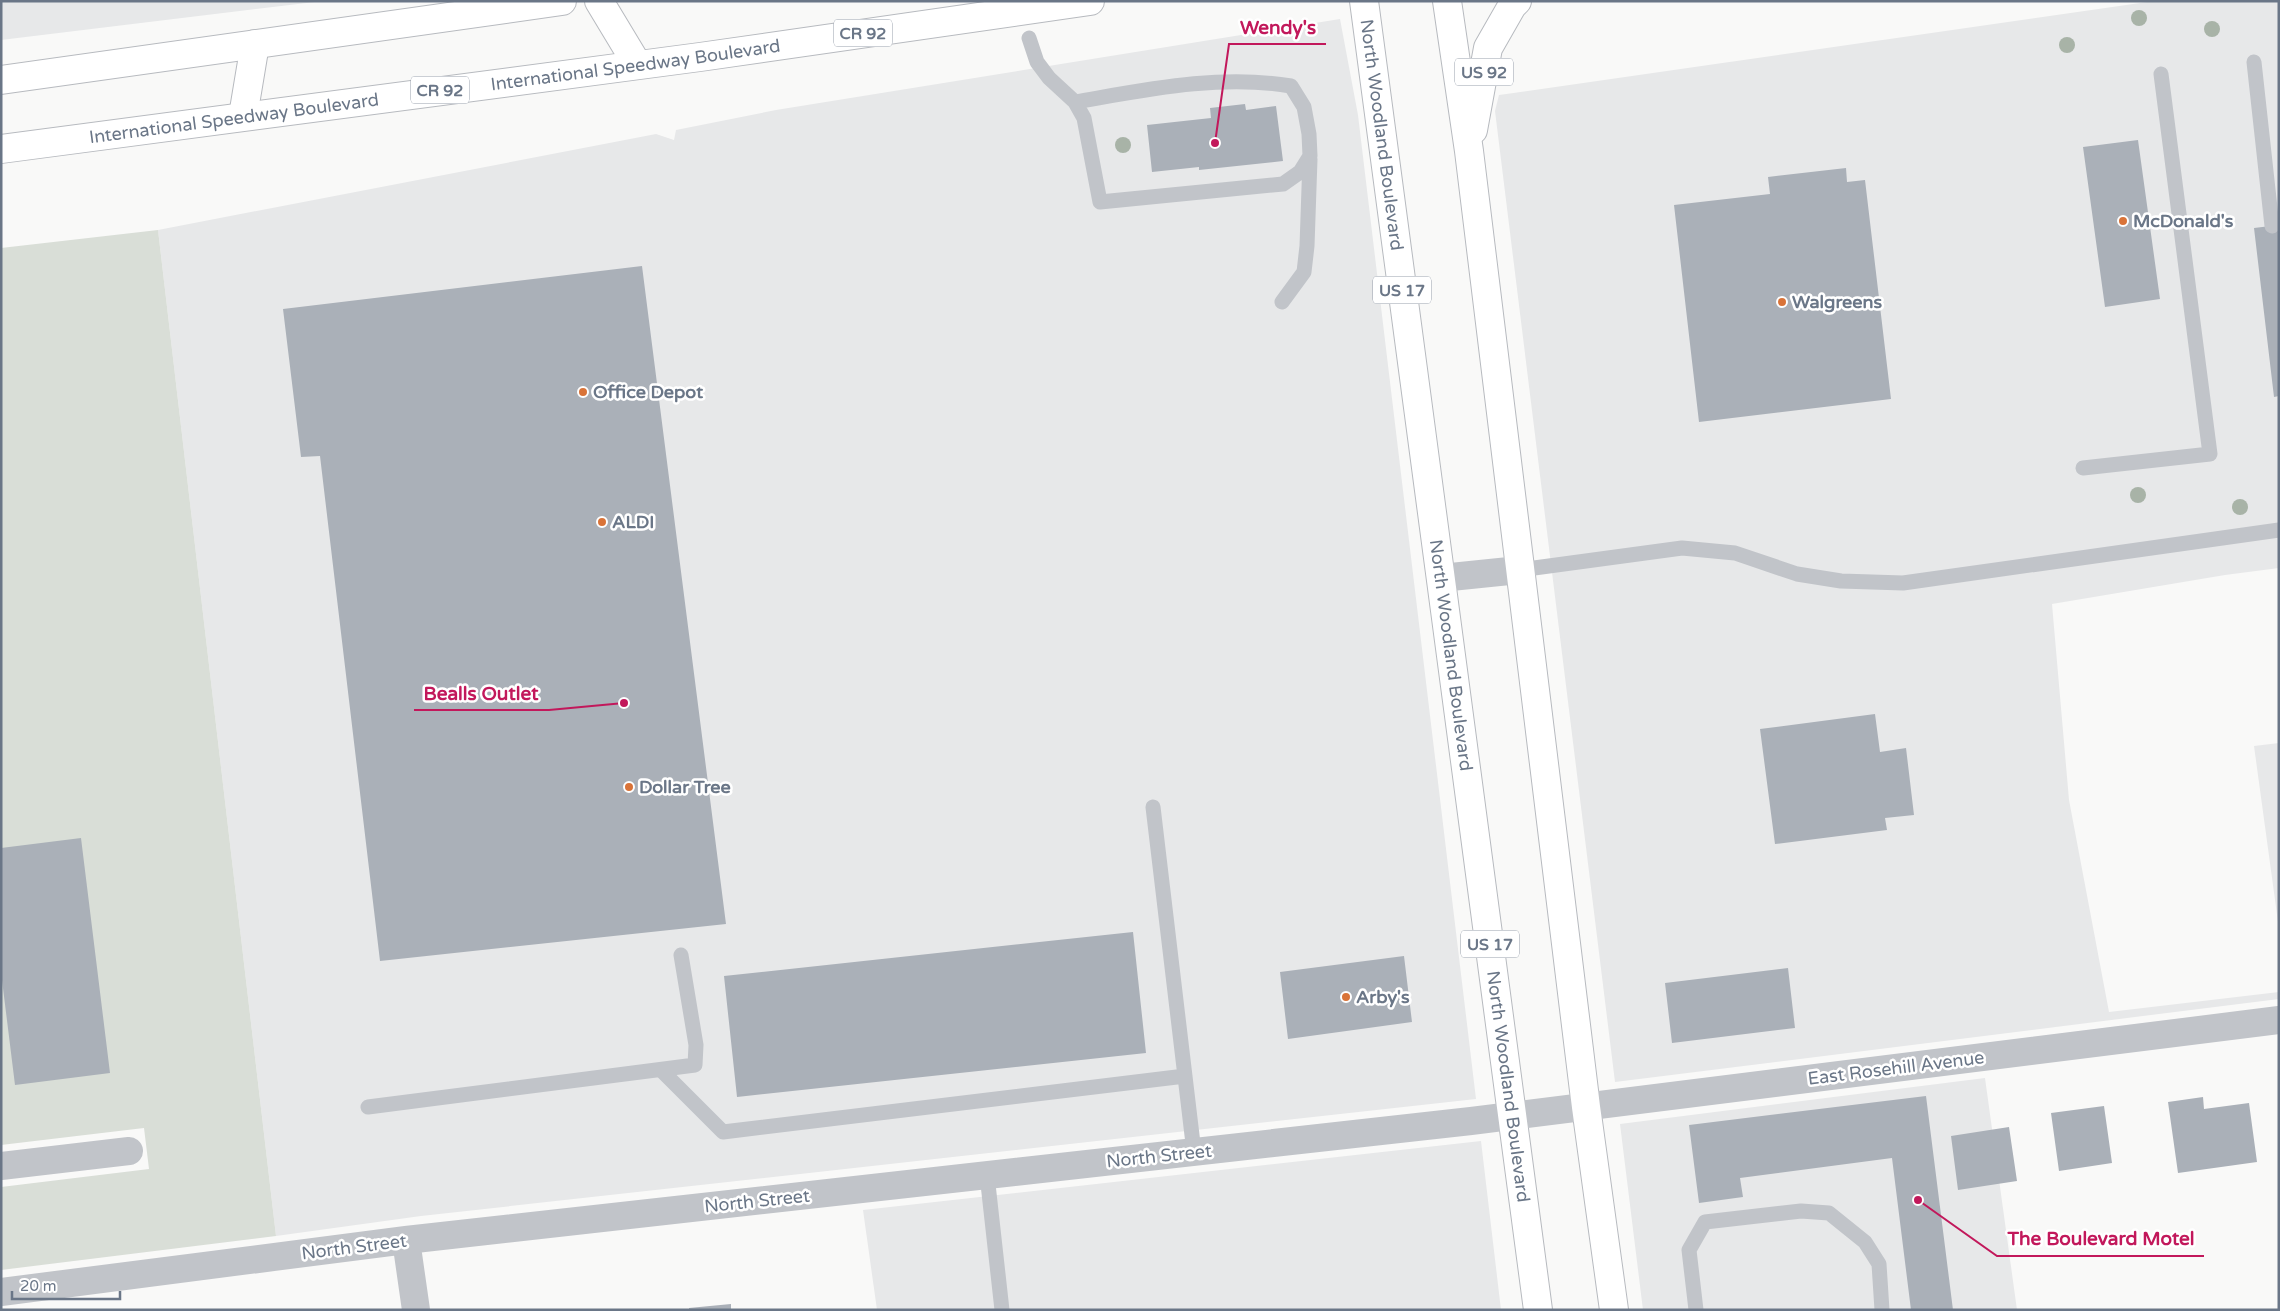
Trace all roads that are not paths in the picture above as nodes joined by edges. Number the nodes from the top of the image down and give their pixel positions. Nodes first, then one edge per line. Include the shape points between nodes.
1 (562, 1) edge
2 (599, 1) edge
3 (1090, 1) edge
4 (1364, 1) edge
5 (1446, 1) edge
6 (1517, 1) edge
7 (1029, 5) edge
8 (1029, 38) dead end
9 (255, 44) junction
10 (2254, 62) dead end
11 (637, 64) junction
12 (2161, 74) dead end
13 (1, 80) edge
14 (1075, 102) junction
15 (242, 116) junction
16 (1, 149) edge
17 (1468, 151) junction
18 (1310, 156) junction
19 (2279, 164) edge
20 (2266, 175) junction
21 (2272, 226) dead end
22 (1282, 302) dead end
23 (2083, 468) dead end
24 (2279, 530) edge
25 (1519, 570) junction
26 (1441, 578) junction
27 (1153, 808) dead end
28 (681, 955) dead end
29 (2279, 1020) edge
30 (661, 1070) junction
31 (1185, 1076) junction
32 (368, 1107) dead end
33 (1586, 1107) junction
34 (1513, 1116) junction
35 (129, 1151) dead end
36 (1194, 1152) junction
37 (1, 1166) edge
38 (987, 1175) junction
39 (406, 1240) junction
40 (1, 1292) edge
41 (416, 1310) edge
42 (1002, 1310) edge
43 (1538, 1310) edge
44 (1614, 1310) edge
45 (1696, 1310) edge
46 (1882, 1310) edge

1 - 9 main road
2 - 11 main road
3 - 7 main road, International Speedway Boulevard / CR 92
4 - 26 main road, North Woodland Boulevard / US 17
5 - 17 main road
6 - 17 main road, US 92 via 1488,48
7 - 11 main road, International Speedway Boulevard / CR 92
8 - 14 lane via 1037,62 1048,78
9 - 13 main road
9 - 15 main road
10 - 20 lane
11 - 15 main road, International Speedway Boulevard / CR 92
12 - 23 lane via 2210,454
14 - 18 lane via 1150,89 1242,81 1291,86 1304,107 1310,134
14 - 18 lane via 1084,118 1100,202 1283,184 1300,172
15 - 16 main road, International Speedway Boulevard / CR 92
17 - 25 main road
18 - 22 lane via 1308,246 1304,272
19 - 20 lane
20 - 21 lane
24 - 25 lane via 1902,583 1841,581 1797,574 1735,553 1682,548
25 - 26 street
25 - 33 main road
26 - 34 main road, North Woodland Boulevard / US 17
27 - 31 lane
28 - 30 lane via 696,1045 695,1065
29 - 33 street, East Rosehill Avenue
30 - 31 lane via 723,1132
30 - 32 lane
31 - 36 lane
33 - 34 street, East Rosehill Avenue
33 - 44 main road
34 - 36 street, North Street
34 - 43 main road, North Woodland Boulevard / US 17
35 - 37 street
36 - 38 street, North Street
38 - 39 street, North Street
38 - 42 lane
39 - 40 street, North Street
39 - 41 street
45 - 46 lane via 1689,1250 1705,1222 1801,1211 1829,1214 1865,1242 1879,1264

